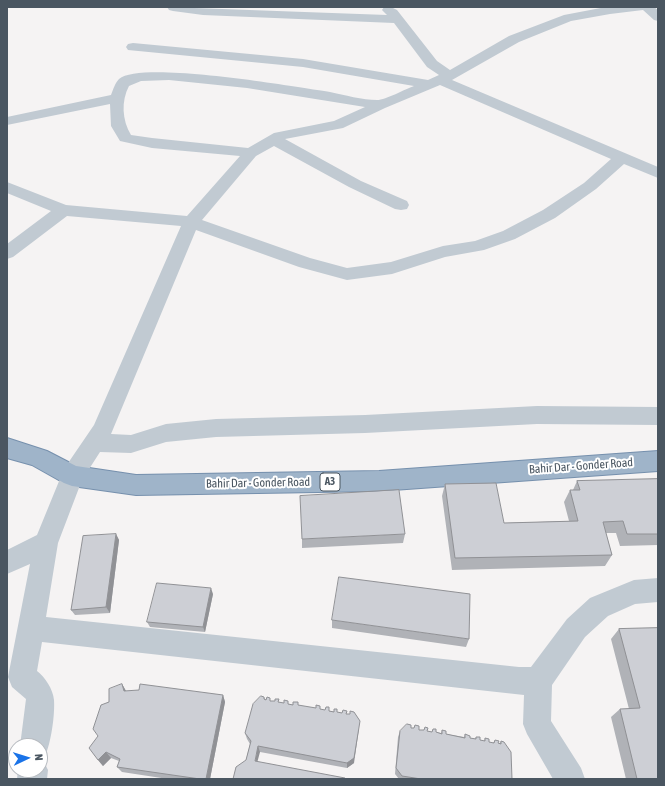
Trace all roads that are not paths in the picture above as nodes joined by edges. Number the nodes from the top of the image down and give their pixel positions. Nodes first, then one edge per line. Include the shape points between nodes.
1 (174, 7) edge
2 (383, 7) edge
3 (641, 7) edge
4 (647, 7) edge
5 (658, 17) edge
6 (398, 19) junction
7 (133, 47) dead end
8 (440, 80) junction
9 (117, 98) junction
10 (380, 105) junction
11 (7, 121) edge
12 (274, 139) junction
13 (251, 153) junction
14 (622, 158) junction
15 (658, 173) edge
16 (7, 187) edge
17 (401, 205) dead end
18 (63, 210) junction
19 (191, 222) junction
20 (7, 253) edge
21 (658, 416) edge
22 (94, 443) junction
23 (7, 448) edge
24 (658, 461) edge
25 (72, 476) junction
26 (46, 543) junction
27 (7, 563) edge
28 (658, 590) edge
29 (31, 628) junction
30 (538, 681) junction
31 (15, 682) edge
32 (36, 738) edge
33 (570, 779) edge

1 - 6 street via 203,11
2 - 6 street
3 - 8 street via 568,18 514,39
4 - 5 street
6 - 8 street via 432,64
7 - 8 street via 302,63
8 - 10 street
8 - 14 street
9 - 10 street via 125,81 137,76 158,75 284,88
9 - 11 street
9 - 13 street via 118,124 125,138
10 - 12 street via 338,125
12 - 13 street
12 - 17 street via 355,184
13 - 19 street
14 - 15 street
14 - 19 street via 590,186 549,214 509,235 478,246 443,252 392,268 347,274 306,263
16 - 18 street
18 - 19 street
18 - 20 street
19 - 22 street via 103,429
21 - 22 street via 537,415 366,424 216,428 166,433 131,444
22 - 25 street
23 - 25 highway, Bahir Dar - Gonder Road / A3 via 39,458
24 - 25 highway, Bahir Dar - Gonder Road / A3 via 379,481 136,485
25 - 26 street
26 - 27 street
26 - 29 street
28 - 30 street via 634,592 599,607 576,628
29 - 30 street
29 - 31 street
30 - 33 street via 537,724
31 - 32 street via 34,687 40,699

